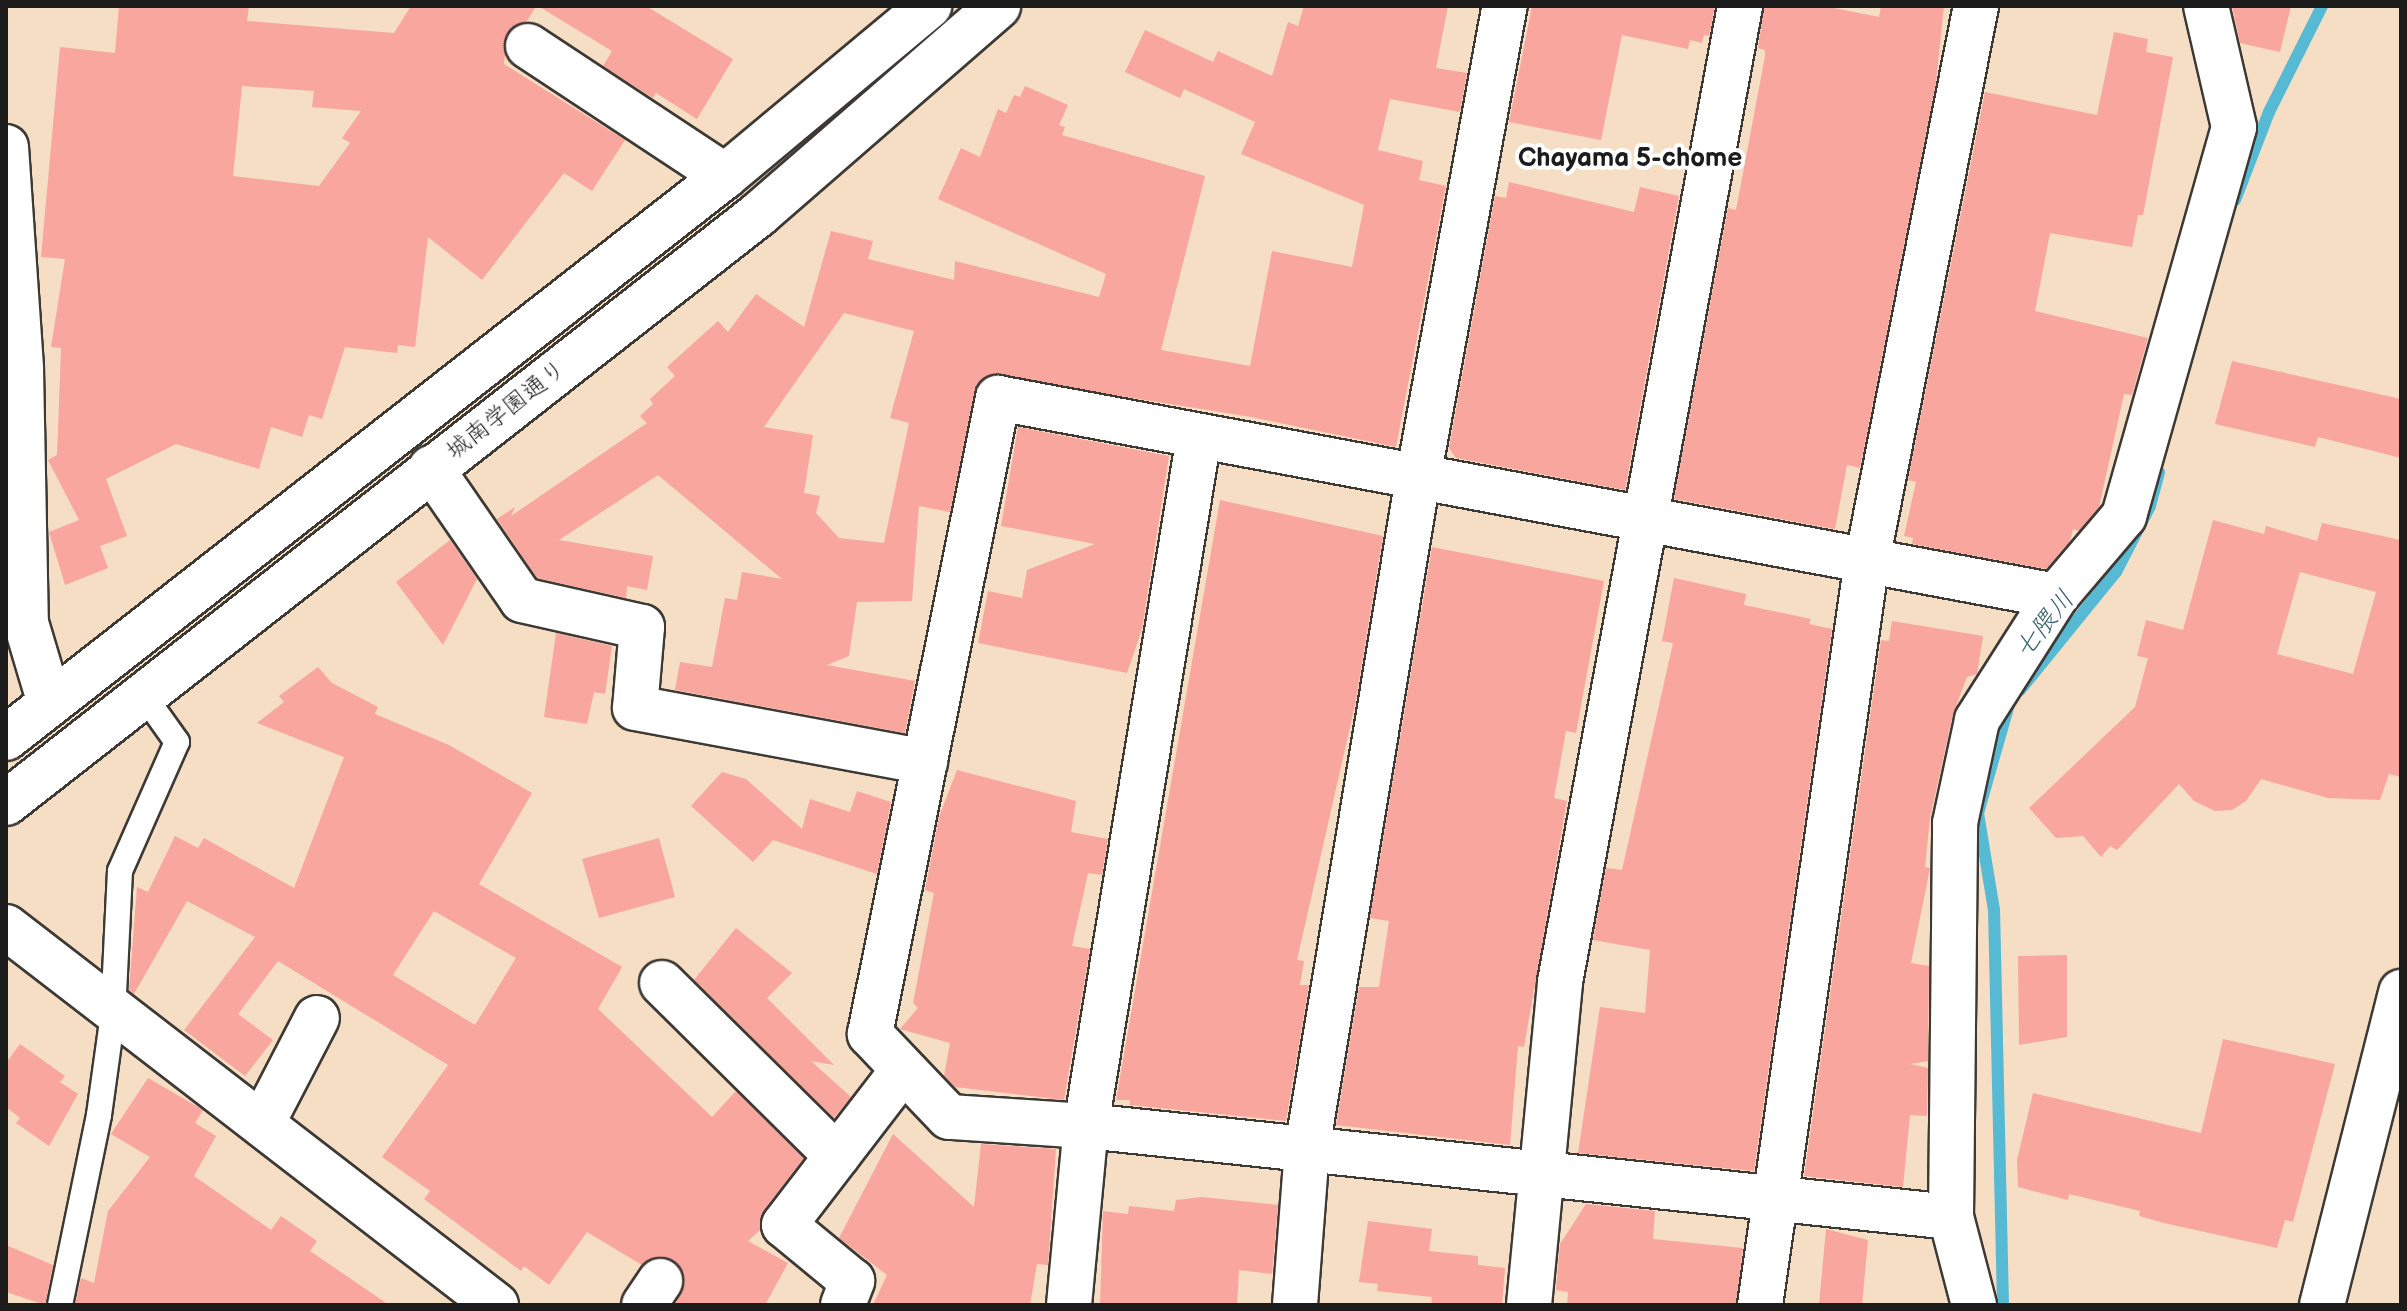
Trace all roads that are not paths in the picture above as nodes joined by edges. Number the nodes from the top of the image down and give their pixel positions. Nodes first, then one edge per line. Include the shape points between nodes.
1 (929, 6) edge
2 (998, 6) edge
3 (1505, 6) edge
4 (1740, 6) edge
5 (1976, 6) edge
6 (2206, 6) edge
7 (528, 46) dead end
8 (6, 147) edge
9 (725, 176) junction
10 (14, 367) edge
11 (1199, 437) junction
12 (431, 468) junction
13 (1418, 478) junction
14 (1645, 520) junction
15 (1867, 561) junction
16 (2056, 596) junction
17 (142, 693) junction
18 (49, 700) junction
19 (6, 738) edge
20 (925, 762) junction
21 (6, 803) edge
22 (6, 927) edge
23 (662, 983) dead end
24 (2401, 992) edge
25 (113, 1014) junction
26 (317, 1018) dead end
27 (903, 1070) junction
28 (263, 1122) junction
29 (1086, 1126) junction
30 (1307, 1149) junction
31 (837, 1156) junction
32 (1540, 1174) junction
33 (1772, 1198) junction
34 (1951, 1217) junction
35 (60, 1305) edge
36 (496, 1305) edge
37 (843, 1305) edge
38 (1069, 1305) edge
39 (1295, 1305) edge
40 (1529, 1305) edge
41 (1760, 1305) edge
42 (1974, 1305) edge
43 (2322, 1305) edge

1 - 9 street, 城南学園通り
2 - 12 street, 城南学園通り via 759,214
3 - 13 street
4 - 14 street
5 - 15 street
6 - 16 street via 2234,127 2124,516
7 - 9 street
8 - 10 street
9 - 18 street, 城南学園通り
10 - 18 street via 26,623
11 - 13 street
11 - 20 street via 998,398
11 - 29 street
12 - 17 street, 城南学園通り
12 - 20 street via 522,600 642,627 635,708
13 - 14 street
13 - 30 street
14 - 15 street
14 - 32 street via 1560,982
15 - 16 street
15 - 33 street
16 - 34 street via 1977,720 1955,823
17 - 21 street, 城南学園通り
17 - 25 lane via 177,742 120,871
18 - 19 street, 城南学園通り
20 - 27 street via 870,1034
22 - 25 street
23 - 31 street
24 - 43 street
25 - 28 street
25 - 35 lane via 99,1115
26 - 28 street
27 - 29 street via 949,1117
27 - 31 street
28 - 36 street
29 - 30 street
29 - 38 street
30 - 32 street
30 - 39 street
31 - 37 street via 784,1225 852,1281
32 - 33 street
32 - 40 street
33 - 34 street
33 - 41 street
34 - 42 street

